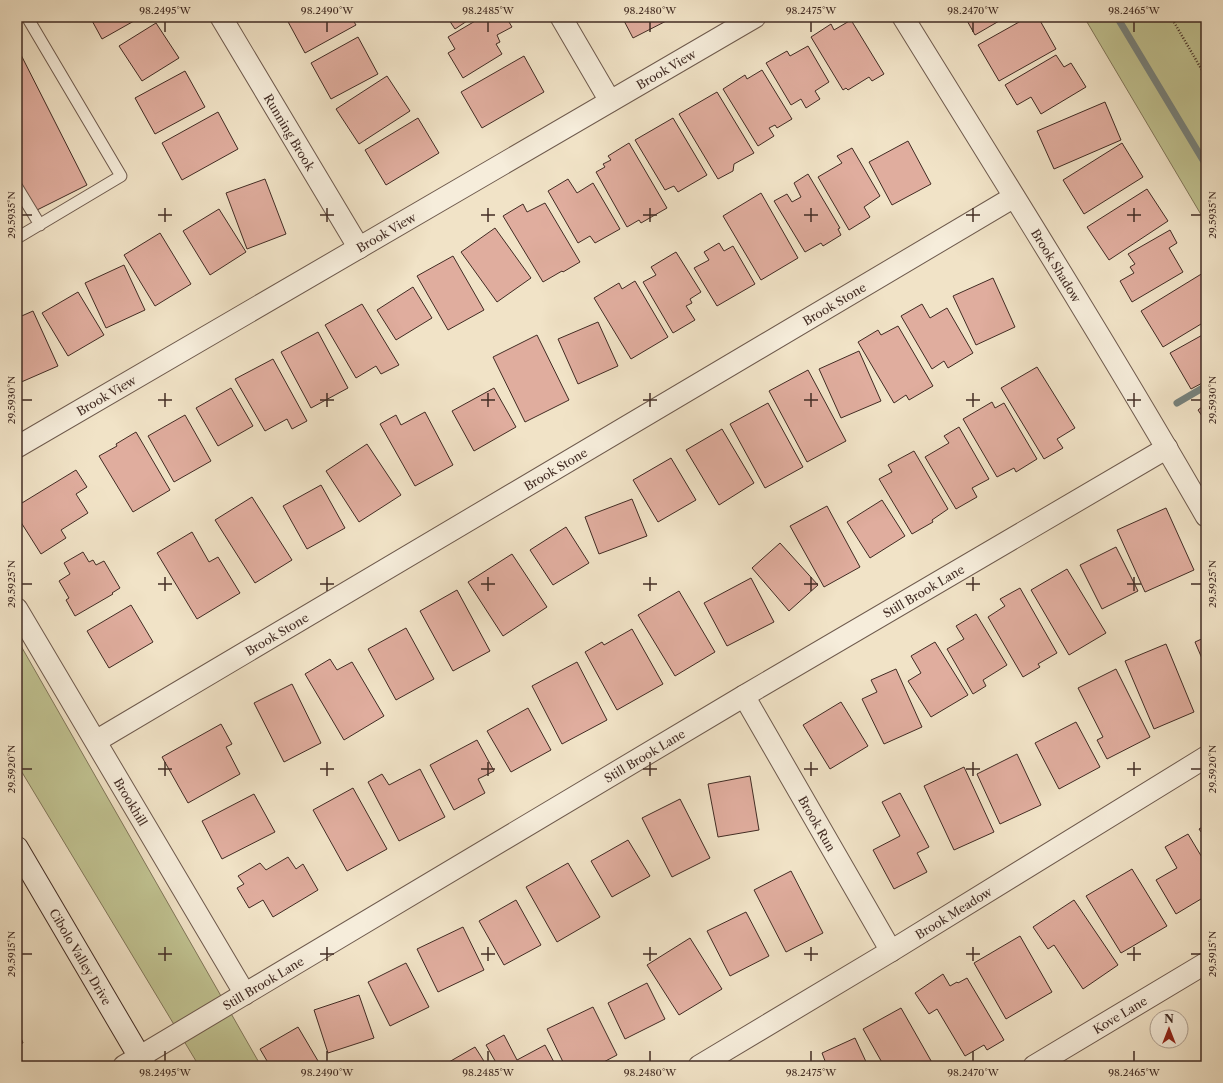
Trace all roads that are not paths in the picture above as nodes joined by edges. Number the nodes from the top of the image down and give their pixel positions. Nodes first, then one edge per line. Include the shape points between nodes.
1 (27, 17) edge
2 (221, 17) edge
3 (561, 17) edge
4 (755, 17) edge
5 (903, 17) edge
6 (610, 101) junction
7 (17, 187) edge
8 (1014, 197) junction
9 (40, 225) junction
10 (17, 238) edge
11 (358, 248) junction
12 (17, 447) edge
13 (1167, 448) junction
14 (1206, 516) edge
15 (17, 609) edge
16 (744, 696) junction
17 (96, 741) junction
18 (1206, 757) edge
19 (17, 848) edge
20 (891, 950) junction
21 (1206, 963) edge
22 (244, 994) junction
23 (136, 1063) edge
24 (699, 1066) edge
25 (1034, 1066) edge

1 - 9 lane via 121,176
2 - 11 street, Running Brook
3 - 6 street
4 - 6 street, Brook View
5 - 8 street, Brook Shadow
6 - 11 street, Brook View
7 - 9 lane
8 - 13 street, Brook Shadow
8 - 17 street, Brook Stone
9 - 10 lane
11 - 12 street, Brook View
13 - 14 street, Brook Shadow
13 - 16 street, Still Brook Lane
15 - 17 street, Brookhill
16 - 20 street, Brook Run
16 - 22 street, Still Brook Lane
17 - 22 street, Brookhill
18 - 20 street, Brook Meadow
19 - 23 main road, Cibolo Valley Drive
20 - 24 street, Brook Meadow
21 - 25 street, Kove Lane
22 - 23 street, Still Brook Lane

